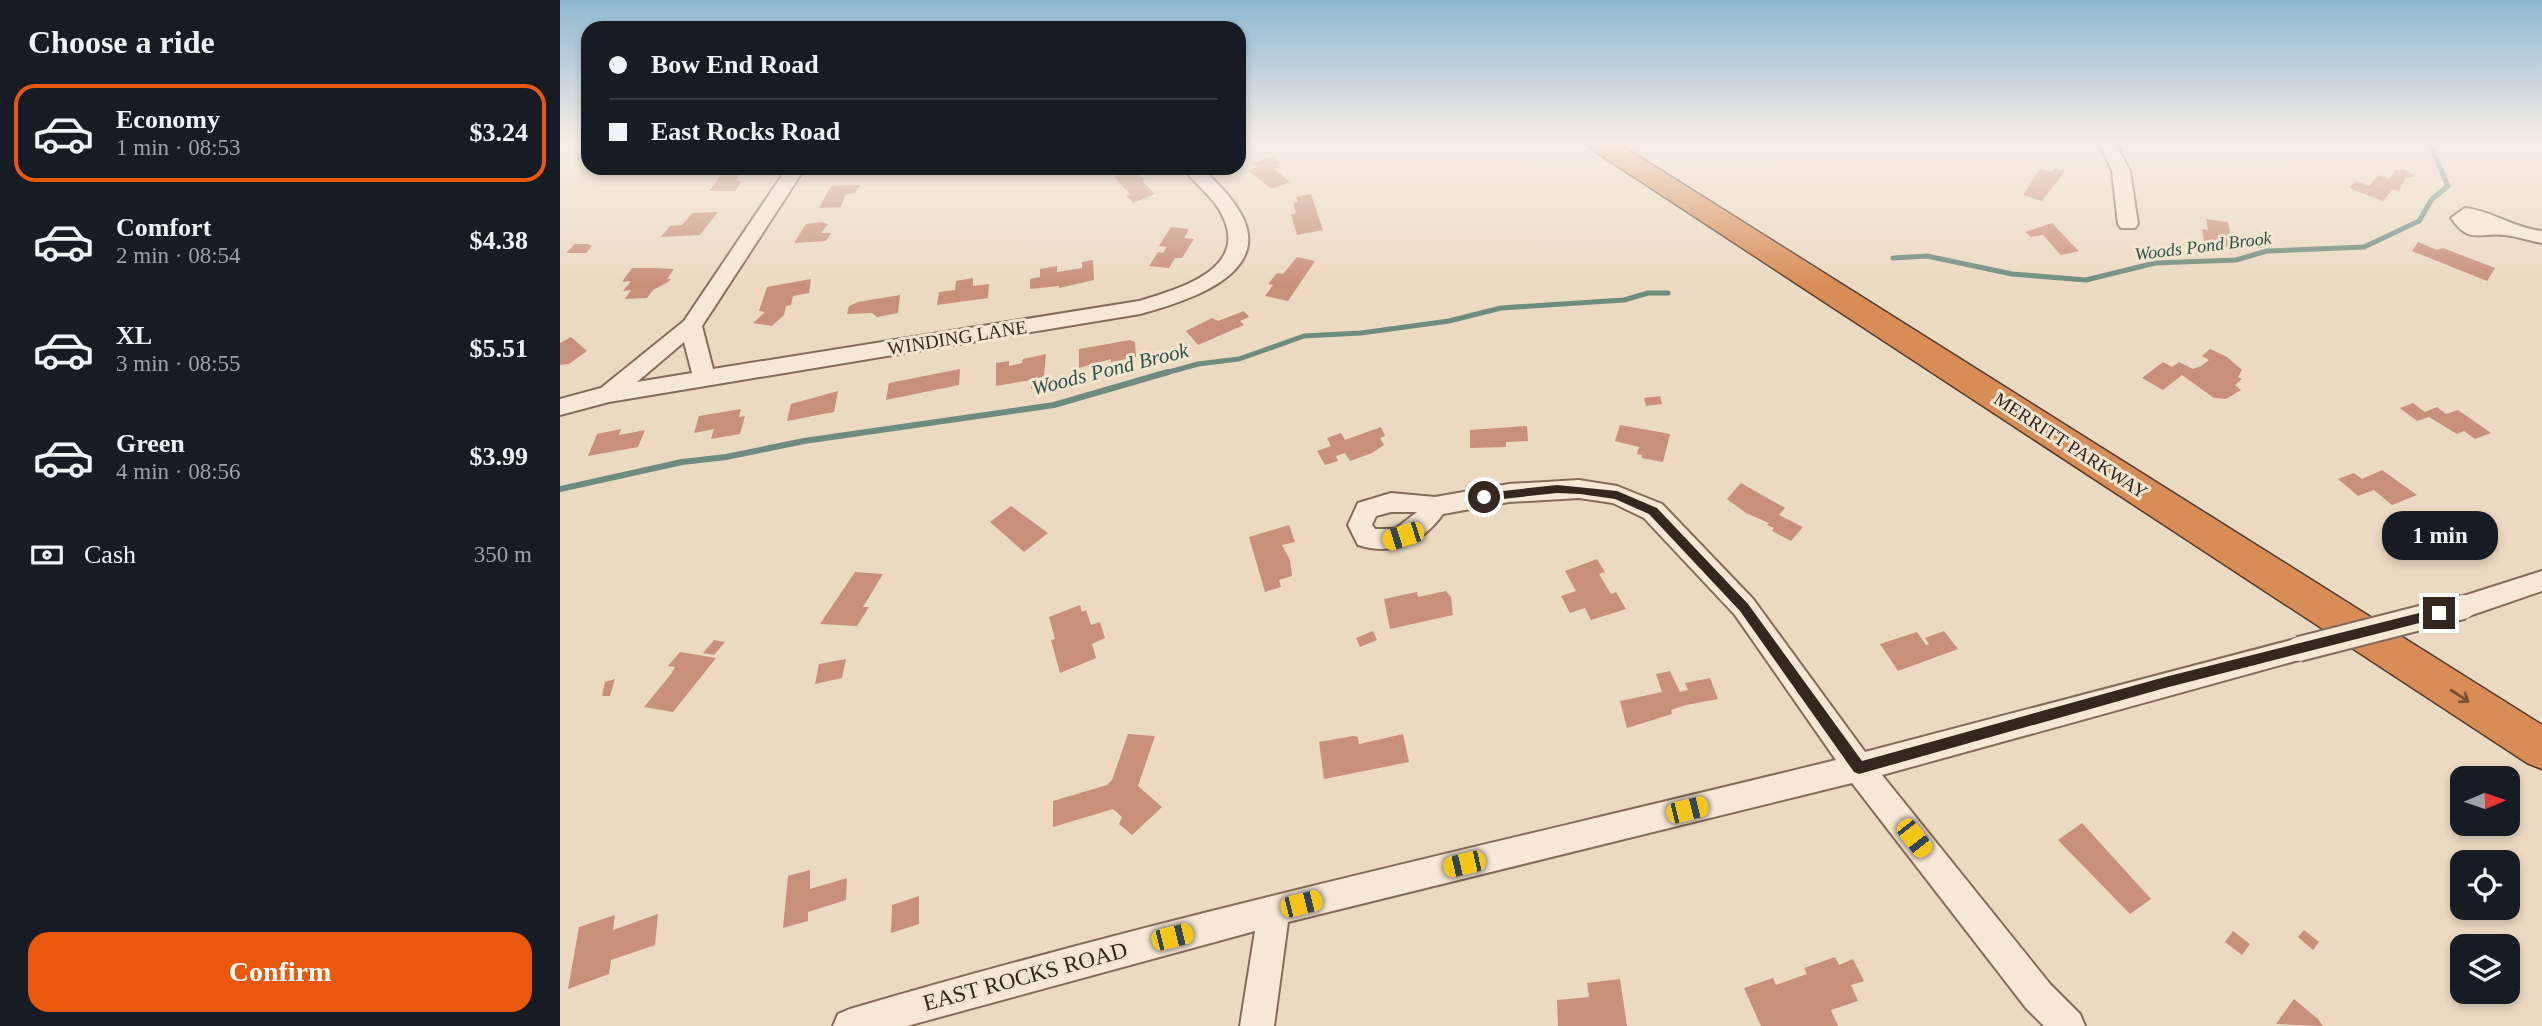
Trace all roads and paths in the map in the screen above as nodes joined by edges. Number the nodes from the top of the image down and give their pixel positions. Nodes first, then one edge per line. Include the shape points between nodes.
1 (781, 190) edge
2 (1215, 190) edge
3 (1673, 190) edge
4 (1709, 190) edge
5 (2123, 190) edge
6 (2128, 224) dead end
7 (2496, 226) dead end
8 (2542, 237) edge
9 (691, 326) junction
10 (704, 378) junction
11 (609, 394) junction
12 (560, 407) edge
13 (1435, 506) dead end
14 (2542, 581) edge
15 (2542, 720) edge
16 (2542, 749) edge
17 (1859, 768) junction
18 (1273, 911) junction
19 (850, 1026) edge
20 (1256, 1026) edge
21 (2068, 1026) edge

1 - 9 street
2 - 10 street, WINDING LANE via 1231,210 1240,234 1236,255 1216,277 1188,292 1140,307
3 -> 16 highway, MERRITT PARKWAY
4 - 15 highway, MERRITT PARKWAY
5 - 6 street
7 - 8 street
9 - 10 street
9 - 11 street
10 - 11 street, WINDING LANE
11 - 12 street, WINDING LANE
13 - 17 street via 1557,489 1617,495 1653,511 1744,607
14 - 17 street, EAST ROCKS ROAD, bridge via 2463,607
17 - 18 street, EAST ROCKS ROAD
17 - 21 street via 2038,996
18 - 19 street, EAST ROCKS ROAD via 969,989
18 - 20 street

